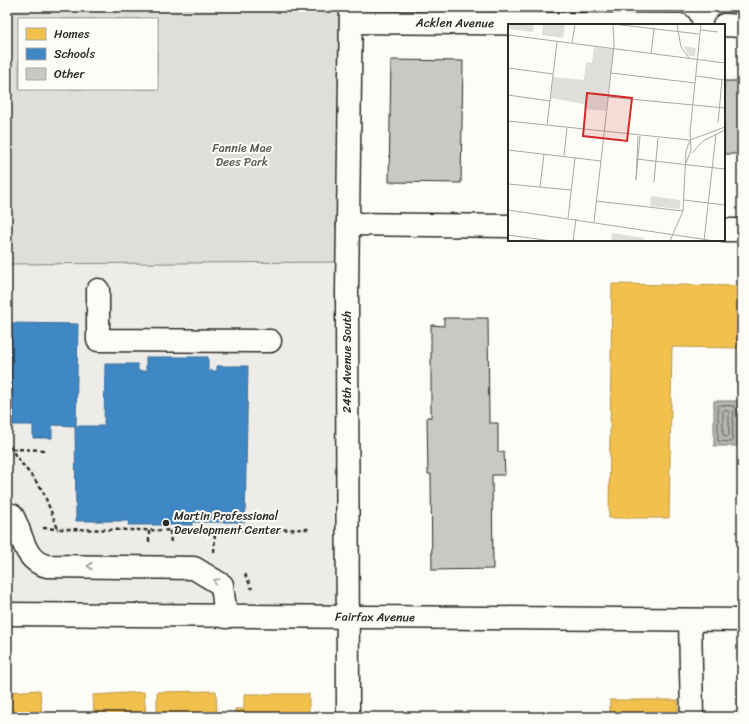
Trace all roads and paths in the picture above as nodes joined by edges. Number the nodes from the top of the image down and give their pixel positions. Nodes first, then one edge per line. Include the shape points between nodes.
1 (351, 15) edge
2 (569, 24) edge
3 (725, 25) edge
4 (742, 26) edge
5 (348, 224) junction
6 (508, 226) edge
7 (725, 230) edge
8 (742, 230) edge
9 (98, 290) dead end
10 (7, 303) edge
11 (7, 317) edge
12 (270, 340) dead end
13 (7, 440) edge
14 (11, 449) junction
15 (47, 450) dead end
16 (12, 515) dead end
17 (310, 529) dead end
18 (149, 531) junction
19 (170, 531) junction
20 (215, 531) junction
21 (150, 551) dead end
22 (171, 551) dead end
23 (214, 557) dead end
24 (7, 614) edge
25 (226, 617) junction
26 (349, 618) junction
27 (690, 620) junction
28 (742, 620) edge
29 (348, 717) edge
30 (692, 717) edge

1 - 2 street, Acklen Avenue
1 - 5 street, 24th Avenue South
3 - 4 street
5 - 6 street
5 - 26 street, 24th Avenue South
7 - 8 street
9 - 12 street via 98,340
10 - 11 path
13 - 14 path
14 - 15 path
14 - 18 path via 42,490 58,529
25 -> 16 street via 222,585 194,568 37,564 30,557 19,526
17 - 20 path
18 - 19 path
18 - 21 path
19 - 20 path
19 - 22 path
20 - 23 path
24 - 25 street, Fairfax Avenue
25 - 26 street, Fairfax Avenue
26 - 27 street, Fairfax Avenue
26 - 29 street, 24th Avenue South
27 - 28 street, Fairfax Avenue
27 - 30 street

